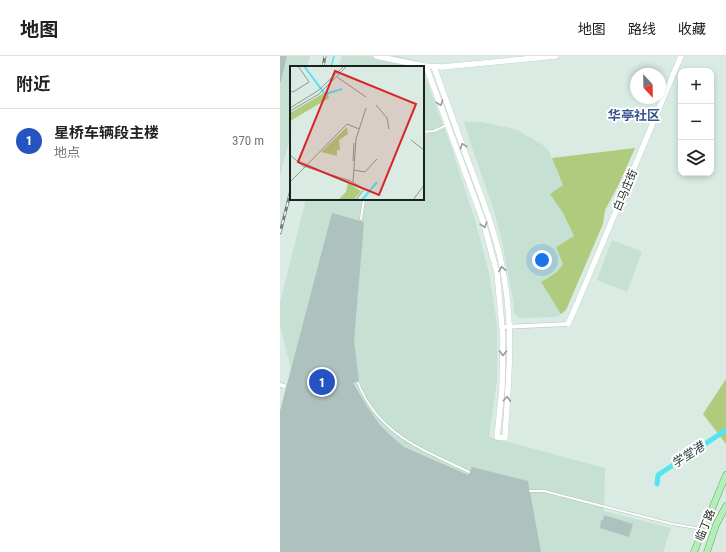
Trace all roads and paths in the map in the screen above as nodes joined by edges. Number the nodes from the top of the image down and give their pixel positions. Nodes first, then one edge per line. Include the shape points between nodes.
1 (376, 56) edge
2 (556, 56) edge
3 (680, 56) edge
4 (426, 66) junction
5 (434, 67) junction
6 (448, 125) junction
7 (424, 132) edge
8 (364, 200) edge
9 (361, 219) dead end
10 (568, 324) joint
11 (510, 327) junction
12 (502, 328) junction
13 (358, 383) dead end
14 (469, 472) dead end
15 (726, 475) edge
16 (530, 490) dead end
17 (726, 506) edge
18 (703, 529) junction
19 (694, 552) edge
20 (707, 552) edge

1 - 4 street
2 - 5 street
3 - 10 street, 白马庄街
4 - 5 street
4 -> 6 street
11 -> 5 street via 506,289 494,231
6 - 7 lane
6 -> 12 street via 491,247
8 - 9 lane
10 - 11 street
11 - 12 street
12 -> 11 street via 502,389 497,437 505,438
13 - 14 lane via 378,417 391,429 406,441
15 - 18 main road, 临丁路
16 - 18 lane via 544,491 672,524
17 - 20 main road, 临丁路
18 - 19 main road, 临丁路

